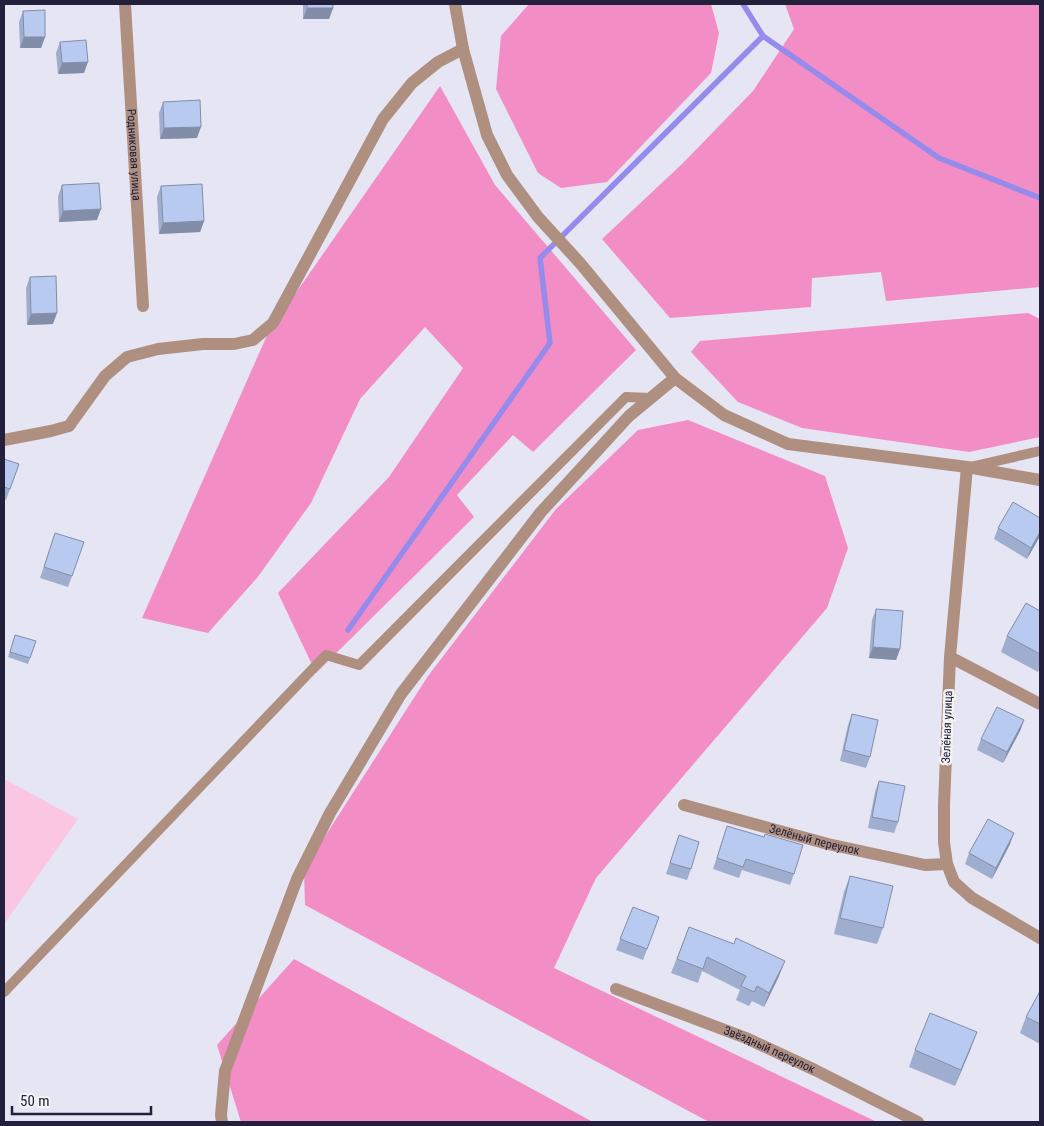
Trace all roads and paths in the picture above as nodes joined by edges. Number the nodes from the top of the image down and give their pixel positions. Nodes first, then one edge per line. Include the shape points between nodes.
1 (125, 4) edge
2 (455, 4) edge
3 (463, 49) junction
4 (143, 306) dead end
5 (675, 378) junction
6 (650, 398) junction
7 (4, 440) edge
8 (1040, 452) edge
9 (967, 467) junction
10 (1040, 480) edge
11 (950, 657) junction
12 (1040, 704) edge
13 (684, 805) dead end
14 (947, 864) junction
15 (1040, 938) edge
16 (616, 989) dead end
17 (4, 992) edge
18 (222, 1122) edge
19 (918, 1122) edge

1 - 4 street, Родниковая улица
2 - 3 street
3 - 5 street via 487,136 507,174 538,217
3 - 7 street via 438,62 412,82 383,119 273,323 253,340 158,349 127,356 105,376 69,426
5 - 6 street
5 - 9 street via 724,415 788,444
6 - 17 lane via 626,398 359,665 326,655
6 - 18 street via 629,416 541,512 402,694 335,804 297,879 224,1071
8 - 9 lane
9 - 10 street
9 - 11 street, Зелёная улица
11 - 12 street
11 - 14 street, Зелёная улица via 944,805
13 - 14 street, Зелёный переулок via 828,844 925,864
14 - 15 street, Зелёная улица via 954,882 972,898
16 - 19 street, Звёздный переулок via 746,1038

